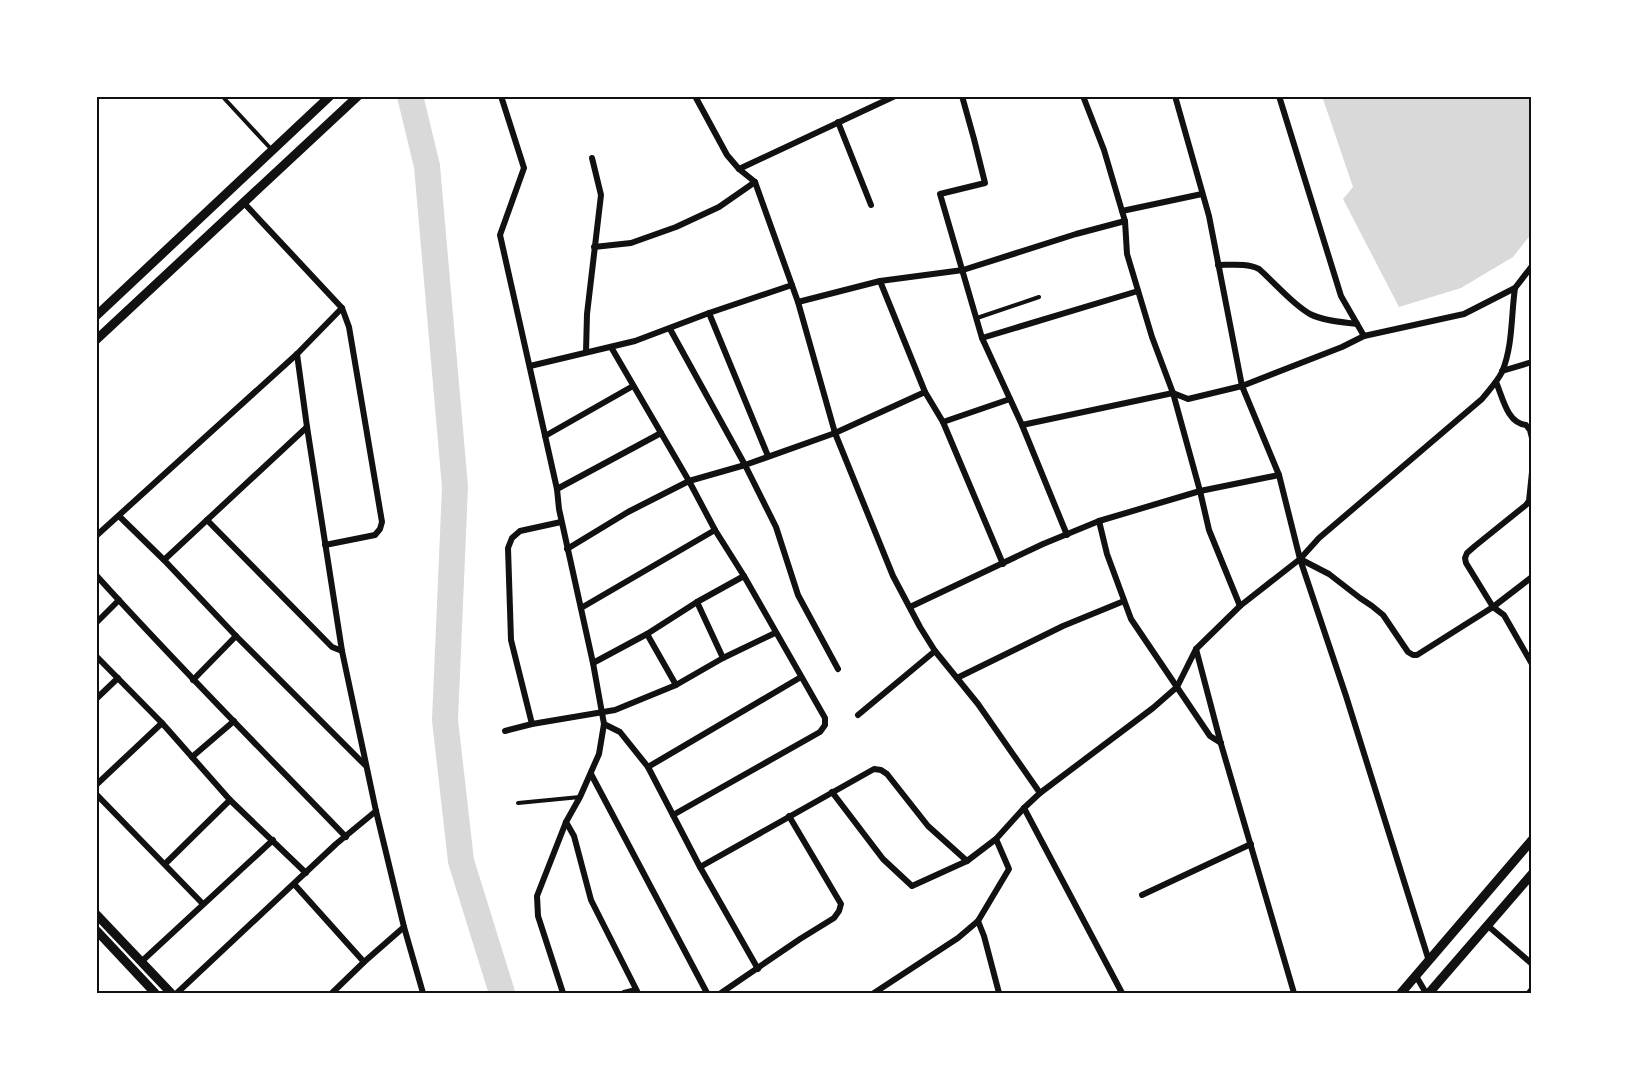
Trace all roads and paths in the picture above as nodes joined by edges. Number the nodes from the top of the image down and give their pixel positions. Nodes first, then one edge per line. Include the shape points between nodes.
1 (222, 96) edge
2 (330, 96) edge
3 (358, 96) edge
4 (501, 96) edge
5 (896, 96) edge
6 (962, 96) edge
7 (1083, 96) edge
8 (1175, 96) edge
9 (1280, 96) edge
10 (698, 97) edge
11 (838, 122) junction
12 (272, 150) junction
13 (592, 158) dead end
14 (739, 169) junction
15 (755, 182) junction
16 (1202, 194) junction
17 (243, 202) junction
18 (871, 205) dead end
19 (1122, 211) junction
20 (1125, 221) junction
21 (594, 247) junction
22 (1218, 265) junction
23 (1532, 266) edge
24 (963, 270) junction
25 (880, 281) junction
26 (792, 285) junction
27 (1515, 288) junction
28 (1138, 291) junction
29 (1040, 297) dead end
30 (798, 302) junction
31 (342, 308) junction
32 (709, 313) junction
33 (96, 316) edge
34 (977, 318) junction
35 (1357, 324) junction
36 (670, 328) junction
37 (1364, 336) junction
38 (982, 338) junction
39 (96, 340) edge
40 (611, 347) junction
41 (586, 352) junction
42 (297, 354) junction
43 (1532, 362) edge
44 (530, 366) junction
45 (1502, 372) junction
46 (1496, 382) junction
47 (633, 386) junction
48 (1242, 386) junction
49 (925, 392) junction
50 (1173, 393) junction
51 (1010, 399) junction
52 (944, 422) junction
53 (1022, 425) junction
54 (307, 427) junction
55 (661, 433) junction
56 (835, 433) junction
57 (545, 436) junction
58 (1532, 438) edge
59 (768, 456) junction
60 (745, 465) junction
61 (1532, 472) edge
62 (1279, 475) junction
63 (689, 481) junction
64 (557, 489) junction
65 (1200, 491) junction
66 (119, 516) junction
67 (207, 520) junction
68 (1099, 521) junction
69 (561, 522) junction
70 (715, 530) junction
71 (1067, 535) junction
72 (96, 536) edge
73 (325, 544) junction
74 (567, 549) junction
75 (164, 560) junction
76 (1300, 560) junction
77 (1003, 564) junction
78 (96, 576) edge
79 (744, 576) junction
80 (1532, 577) edge
81 (119, 600) junction
82 (1124, 601) junction
83 (698, 602) junction
84 (1240, 606) junction
85 (910, 607) junction
86 (1493, 607) junction
87 (581, 608) junction
88 (96, 623) edge
89 (776, 633) junction
90 (647, 634) junction
91 (236, 636) junction
92 (1196, 648) junction
93 (342, 651) junction
94 (935, 651) junction
95 (96, 656) edge
96 (723, 658) junction
97 (593, 663) junction
98 (1532, 664) edge
99 (838, 669) dead end
100 (118, 678) junction
101 (801, 678) junction
102 (957, 678) junction
103 (193, 680) junction
104 (676, 685) junction
105 (1177, 687) junction
106 (96, 699) edge
107 (603, 713) junction
108 (858, 715) dead end
109 (234, 721) junction
110 (162, 723) junction
111 (532, 724) junction
112 (604, 724) junction
113 (504, 731) dead end
114 (1221, 744) junction
115 (192, 757) junction
116 (367, 767) junction
117 (648, 767) junction
118 (591, 774) junction
119 (96, 785) edge
120 (832, 792) junction
121 (1040, 793) junction
122 (96, 794) edge
123 (580, 797) junction
124 (230, 800) junction
125 (518, 803) dead end
126 (1024, 808) junction
127 (376, 811) junction
128 (673, 815) junction
129 (789, 816) junction
130 (566, 822) junction
131 (346, 837) junction
132 (996, 839) junction
133 (273, 840) junction
134 (1532, 840) edge
135 (1251, 844) junction
136 (967, 861) junction
137 (165, 864) junction
138 (700, 867) junction
139 (306, 873) junction
140 (1532, 874) edge
141 (294, 884) junction
142 (1142, 895) dead end
143 (203, 904) junction
144 (96, 914) edge
145 (978, 921) junction
146 (1487, 925) junction
147 (404, 927) junction
148 (96, 930) edge
149 (1429, 961) junction
150 (141, 962) junction
151 (364, 962) junction
152 (1532, 964) edge
153 (758, 969) junction
154 (1416, 976) junction
155 (1532, 989) edge
156 (637, 991) edge
157 (155, 993) edge
158 (171, 993) edge
159 (177, 993) edge
160 (332, 993) edge
161 (422, 993) edge
162 (563, 993) edge
163 (624, 993) edge
164 (707, 993) edge
165 (721, 993) edge
166 (874, 993) edge
167 (999, 993) edge
168 (1122, 993) edge
169 (1294, 993) edge
170 (1401, 993) edge
171 (1427, 993) edge
172 (1529, 993) edge

1 - 12 lane
2 - 12 street
3 - 17 street
4 - 44 street via 524,168 500,235
5 - 11 street
6 - 24 street via 985,183 939,194
7 - 19 street
8 - 16 street
9 - 35 street via 1341,296
10 - 14 street via 727,155
11 - 14 street
11 - 18 street
12 - 33 street
13 - 21 street via 601,195
14 - 15 street
15 - 21 street via 719,207 676,227 631,243
15 - 26 street
16 - 19 street
16 - 22 street
17 - 31 street
17 - 39 street
19 - 20 street
20 - 24 street
20 - 28 street via 1127,255
21 - 41 street
22 - 35 street via 1253,266 1309,314
22 - 48 street
23 - 27 street
24 - 25 street
24 - 34 street
25 - 30 street
25 - 49 street
26 - 30 street
26 - 32 street
27 - 37 street via 1464,314
27 - 45 street
28 - 38 street
28 - 50 street
29 - 34 lane
30 - 56 street
31 - 42 street
31 - 73 street via 349,327 382,522 375,535
32 - 36 street
32 - 59 street
34 - 38 street
35 - 37 street
36 - 40 street
36 - 60 street
37 - 48 street
38 - 51 street
40 - 41 street
40 - 47 street
41 - 44 street
42 - 54 street
42 - 66 street
43 - 45 street
44 - 57 street
45 - 46 street
46 - 58 street via 1511,417 1526,425
46 - 76 street via 1482,399 1319,538
47 - 55 street
47 - 57 street
48 - 50 street via 1188,399
48 - 62 street
49 - 52 street
49 - 56 street
50 - 53 street
50 - 65 street
51 - 52 street
51 - 53 street
52 - 77 street
53 - 71 street
54 - 67 street
54 - 73 street
55 - 63 street
55 - 64 street
56 - 59 street
56 - 85 street via 893,576
57 - 64 street
59 - 60 street
60 - 63 street
60 - 99 street via 776,527 798,595
61 - 86 street via 1526,505 1474,546 1465,558
62 - 65 street
62 - 76 street
63 - 70 street
63 - 74 street
64 - 69 street
65 - 68 street
65 - 84 street via 1209,530
66 - 72 street
66 - 75 street
67 - 75 street
67 - 93 street via 332,647
68 - 71 street
68 - 82 street
69 - 74 street
69 - 111 street via 520,531 508,548 511,640
70 - 79 street
70 - 87 street
71 - 77 street
73 - 93 street
74 - 87 street
75 - 91 street
76 - 84 street
76 - 86 street via 1329,574 1383,615 1413,655
76 - 149 street
77 - 85 street
78 - 81 street
79 - 83 street
79 - 89 street
80 - 86 street
81 - 88 street
81 - 103 street
82 - 102 street
82 - 105 street via 1131,619
83 - 90 street
83 - 96 street
84 - 92 street
85 - 94 street
86 - 98 street via 1504,615
87 - 97 street
89 - 96 street
89 - 101 street
90 - 97 street
90 - 104 street
91 - 103 street
91 - 116 street
92 - 105 street
92 - 114 street
93 - 116 street
94 - 102 street
94 - 108 street
95 - 100 street
96 - 104 street
97 - 107 street
100 - 106 street
100 - 110 street
101 - 117 street
101 - 128 street via 825,718 820,732
102 - 121 street
103 - 109 street
104 - 107 street
105 - 114 street via 1210,736
105 - 121 street
107 - 111 street
107 - 112 street
109 - 115 street
109 - 131 street
110 - 115 street
110 - 119 street
111 - 113 street
112 - 117 street via 620,732
112 - 118 street
114 - 135 street
115 - 124 street
116 - 127 street
117 - 128 street
118 - 123 street
118 - 164 street
120 - 129 street
120 - 136 street via 874,769 881,770 928,826
120 - 136 street via 883,859 912,886
121 - 126 street
122 - 137 street
123 - 125 lane
123 - 130 street
124 - 133 street
124 - 137 street
126 - 132 street
126 - 168 street
127 - 131 street
127 - 147 street
128 - 138 street
129 - 138 street
129 - 153 street via 841,904 834,918
130 - 156 street via 574,836 591,900
130 - 162 street via 537,896 538,916
131 - 139 street
132 - 136 street
132 - 145 street via 1010,869
133 - 139 street
133 - 143 street
134 - 149 street
135 - 142 street
135 - 169 street
137 - 143 street
138 - 153 street
139 - 141 street
140 - 146 street
141 - 151 street
141 - 159 street
143 - 150 street
144 - 150 street
145 - 166 street
145 - 167 street
146 - 152 street
146 - 171 street
147 - 151 street
147 - 161 street
148 - 157 street
149 - 154 street
150 - 158 street
151 - 160 street
153 - 165 street
154 - 170 street
154 - 171 street
155 - 172 street
156 - 163 street

